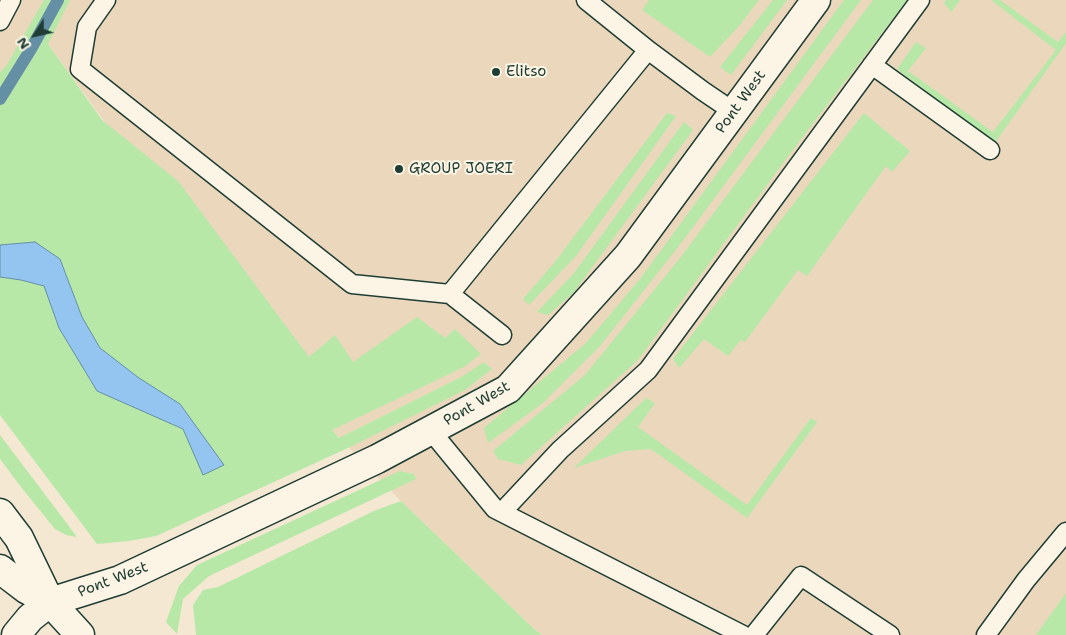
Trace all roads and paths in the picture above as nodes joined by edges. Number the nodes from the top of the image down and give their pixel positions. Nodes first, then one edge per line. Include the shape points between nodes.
1 (11, 0) edge
2 (106, 0) edge
3 (586, 0) edge
4 (816, 0) edge
5 (920, 0) edge
6 (0, 21) edge
7 (648, 50) junction
8 (872, 65) junction
9 (734, 112) junction
10 (990, 150) dead end
11 (450, 294) junction
12 (502, 334) dead end
13 (430, 431) junction
14 (502, 512) junction
15 (0, 513) edge
16 (1066, 532) edge
17 (0, 569) edge
18 (50, 602) junction
19 (16, 635) edge
20 (80, 635) edge
21 (743, 635) edge
22 (754, 635) edge
23 (890, 635) edge
24 (986, 635) edge

1 - 6 lane
2 - 11 lane via 87,27 80,69 352,284
3 - 7 lane
4 - 9 street, Pont West
5 - 8 lane
7 - 9 lane
7 - 11 lane
8 - 10 lane
8 - 14 lane via 648,370 560,450
9 - 13 street, Pont West via 628,256 508,390
11 - 12 lane
13 - 14 lane via 495,509
13 - 18 street, Pont West via 377,460 120,580
14 - 21 lane
15 - 18 street via 20,538
16 - 24 lane
17 - 18 street
18 - 19 street
18 - 20 street
22 - 23 lane via 801,576

